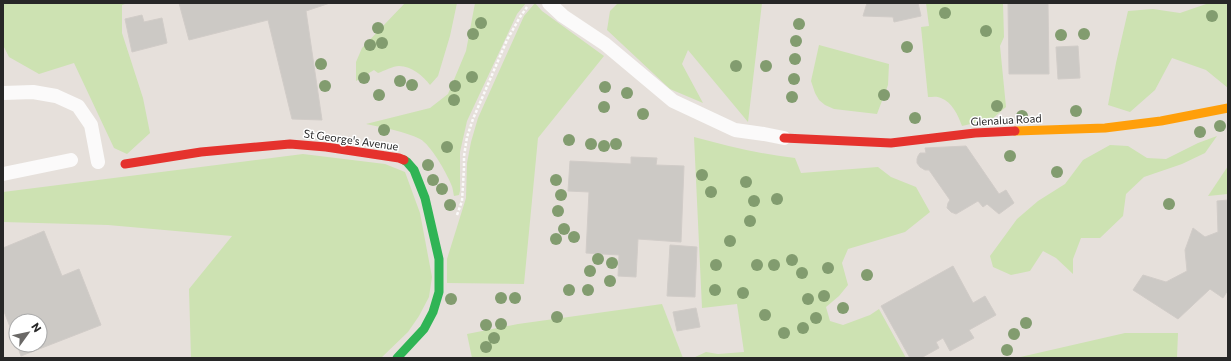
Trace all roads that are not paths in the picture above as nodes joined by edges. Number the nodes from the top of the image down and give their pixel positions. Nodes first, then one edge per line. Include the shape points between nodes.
1 (549, 3) edge
2 (3, 93) edge
3 (1228, 108) edge
4 (784, 138) joint
5 (71, 160) dead end
6 (98, 162) dead end
7 (125, 164) dead end
8 (3, 174) edge
9 (397, 358) edge

1 - 4 lane via 563,16 605,44 672,101 735,130
2 - 6 lane via 33,92 56,96 78,106 91,125
3 - 4 street, Glenalua Road via 1161,121 1105,128 975,133 891,143
5 - 8 lane
7 - 9 street, St George's Avenue via 201,152 290,144 361,152 399,158 407,162 414,170 425,198 439,260 439,292 424,329

